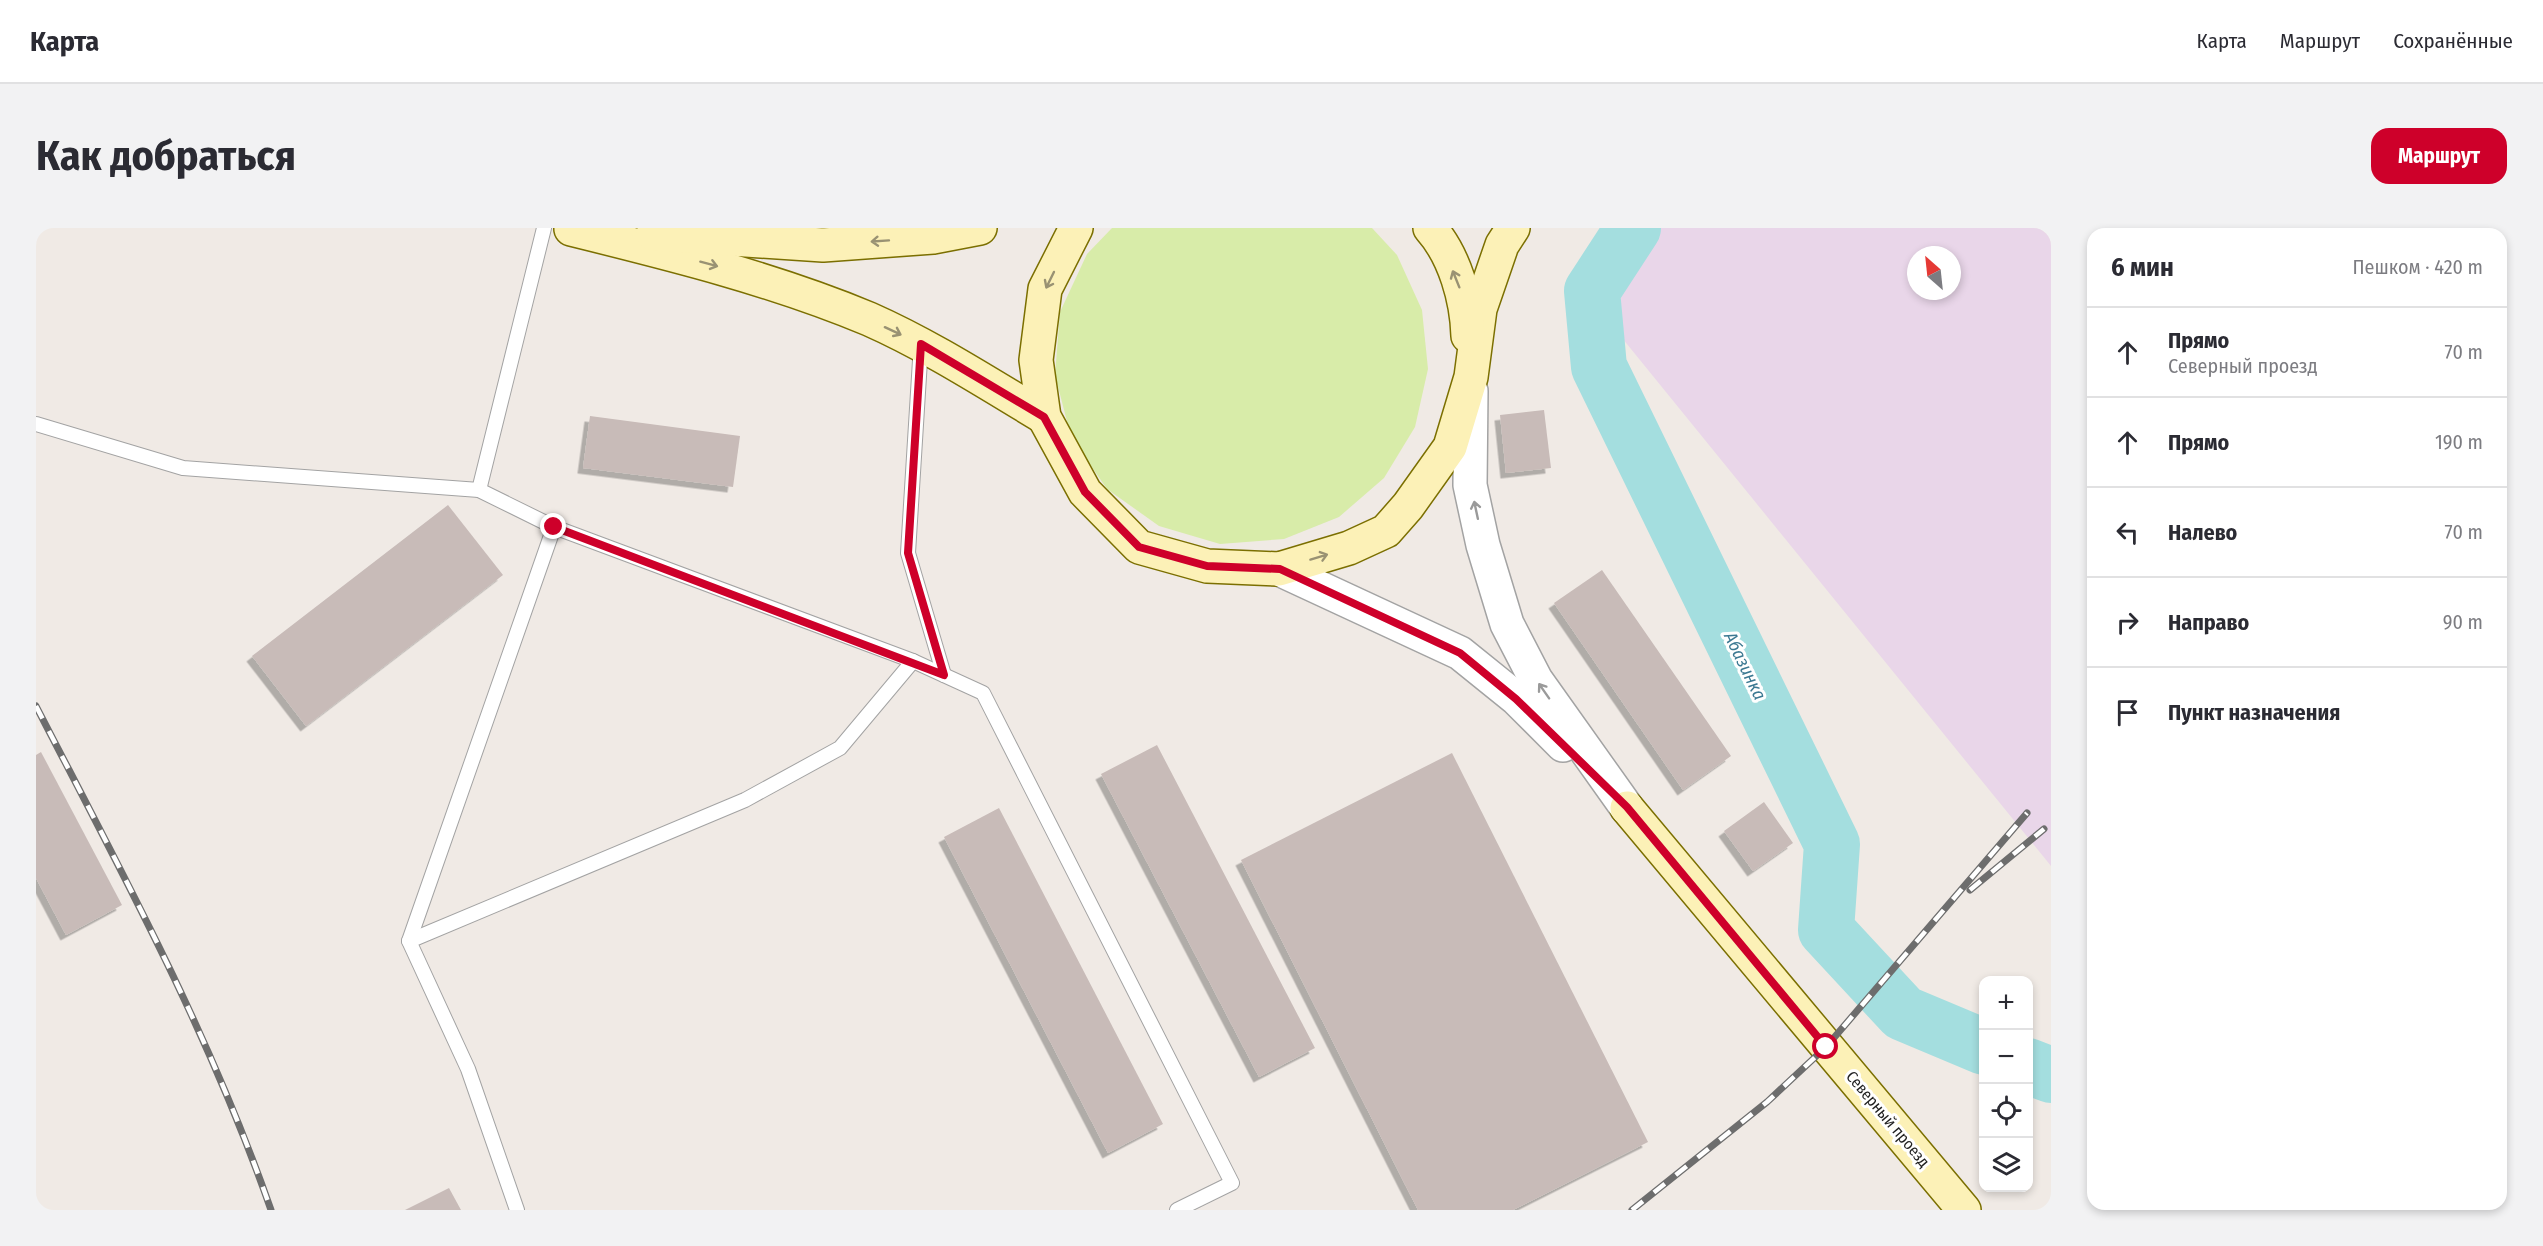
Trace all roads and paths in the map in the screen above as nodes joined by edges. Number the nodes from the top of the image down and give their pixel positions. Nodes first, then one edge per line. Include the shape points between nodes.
1 (559, 228) edge
2 (980, 228) edge
3 (1076, 228) edge
4 (1430, 228) edge
5 (1513, 228) edge
6 (921, 344) junction
7 (1471, 377) junction
8 (1044, 417) junction
9 (36, 424) edge
10 (479, 490) junction
11 (554, 527) junction
12 (1280, 569) junction
13 (913, 661) junction
14 (944, 675) junction
15 (1627, 807) junction
16 (409, 941) junction
17 (517, 1210) edge
18 (1177, 1210) edge
19 (1964, 1210) edge

2 -> 1 main road via 933,237 823,245
1 -> 6 main road via 716,266 867,319
1 - 10 lane
3 -> 8 main road via 1045,290 1036,360
7 -> 4 main road via 1467,306 1441,240
5 - 7 main road via 1502,245 1480,309
6 - 8 main road
6 - 14 lane via 908,553
12 -> 7 main road via 1349,548 1386,531 1450,447
15 -> 7 street via 1536,680 1507,624 1470,485
8 - 12 main road via 1085,492 1139,547 1207,566
9 - 10 lane via 183,468
10 - 11 lane
11 - 13 lane
11 - 16 lane
12 - 15 street via 1460,653 1516,699
13 - 14 lane
13 - 16 lane via 840,748 745,800
14 - 18 lane via 982,693 1232,1183
15 - 19 main road, Северный проезд
16 - 17 lane via 468,1069

